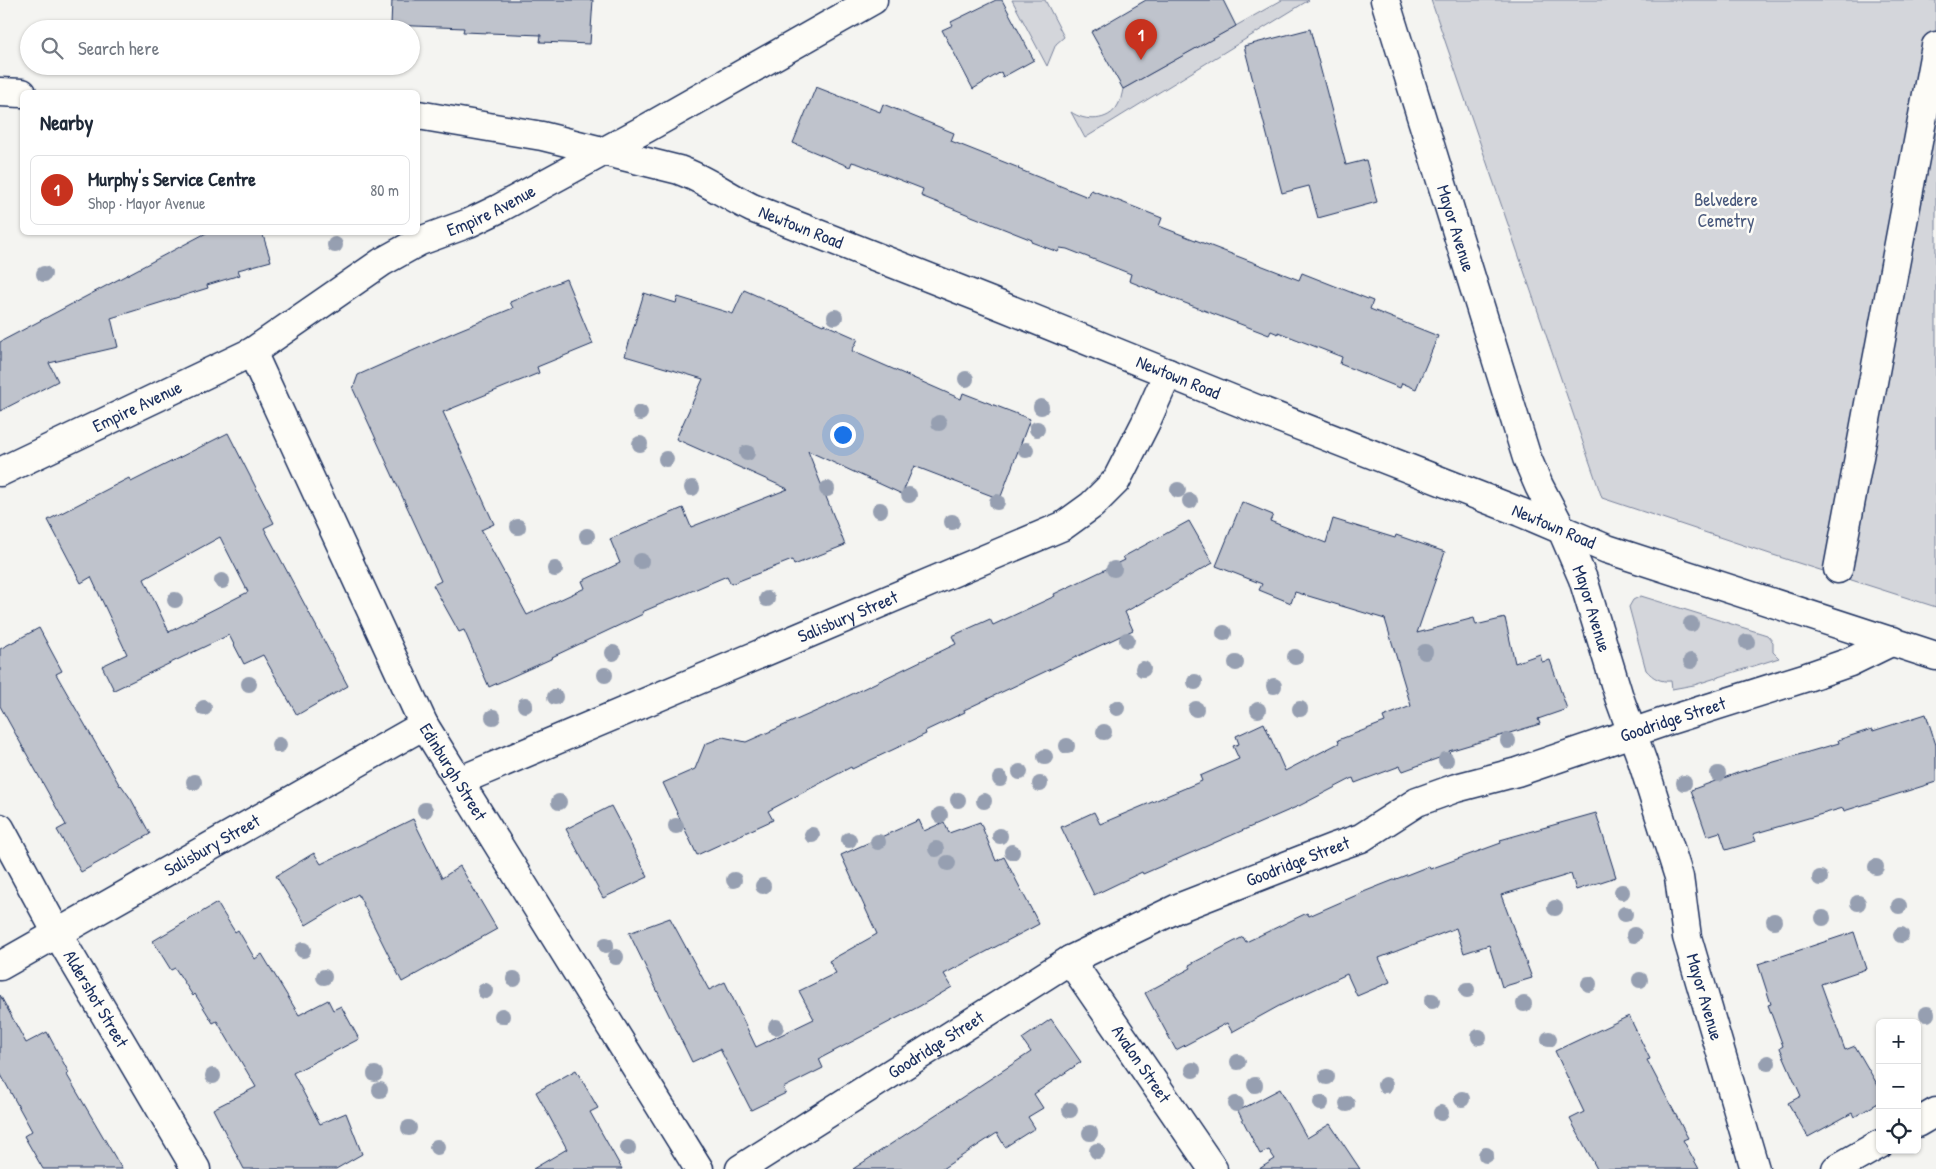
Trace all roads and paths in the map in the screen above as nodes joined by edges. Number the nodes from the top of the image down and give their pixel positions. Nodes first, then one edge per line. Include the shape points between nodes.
1 (873, 0) edge
2 (1385, 0) edge
3 (1936, 46) edge
4 (0, 92) edge
5 (20, 93) edge
6 (420, 115) edge
7 (604, 151) junction
8 (407, 240) edge
9 (252, 352) junction
10 (1168, 373) junction
11 (0, 472) edge
12 (1562, 530) junction
13 (1838, 569) dead end
14 (1893, 641) junction
15 (1936, 656) edge
16 (424, 725) junction
17 (1632, 733) junction
18 (459, 781) junction
19 (0, 828) edge
20 (57, 933) junction
21 (1070, 960) junction
22 (0, 966) edge
23 (1936, 1112) edge
24 (1921, 1121) edge
25 (1876, 1146) edge
26 (196, 1169) edge
27 (699, 1169) edge
28 (740, 1169) edge
29 (1213, 1169) edge
30 (1755, 1169) edge
31 (1836, 1169) edge

1 - 7 street, Empire Avenue
2 - 12 street, Mayor Avenue via 1527,458
3 - 13 street
4 - 5 street
6 - 7 street, Newtown Road via 542,136
7 - 8 street, Empire Avenue via 476,220 420,241
7 - 10 street, Newtown Road via 655,162 696,176 752,208
8 - 9 street, Empire Avenue via 382,262
9 - 11 street, Empire Avenue
9 - 16 street, Edinburgh Street
10 - 12 street, Newtown Road
10 - 18 street, Salisbury Street via 1116,481 1092,505 1063,526
12 - 14 street, Newtown Road via 1607,549
12 - 17 street, Mayor Avenue via 1583,579
14 - 15 street, Newtown Road
14 - 17 street, Goodridge Street via 1850,662
16 - 18 street, Edinburgh Street
16 - 20 street, Salisbury Street
17 - 21 street, Goodridge Street via 1417,802 1361,838 1178,908
17 - 30 street, Mayor Avenue via 1679,877 1687,937
18 - 27 street, Edinburgh Street
19 - 20 street, Aldershot Street
20 - 22 street, Salisbury Street
20 - 26 street, Aldershot Street
21 - 28 street, Goodridge Street
21 - 29 street, Avalon Street
23 - 24 street
25 - 31 street

